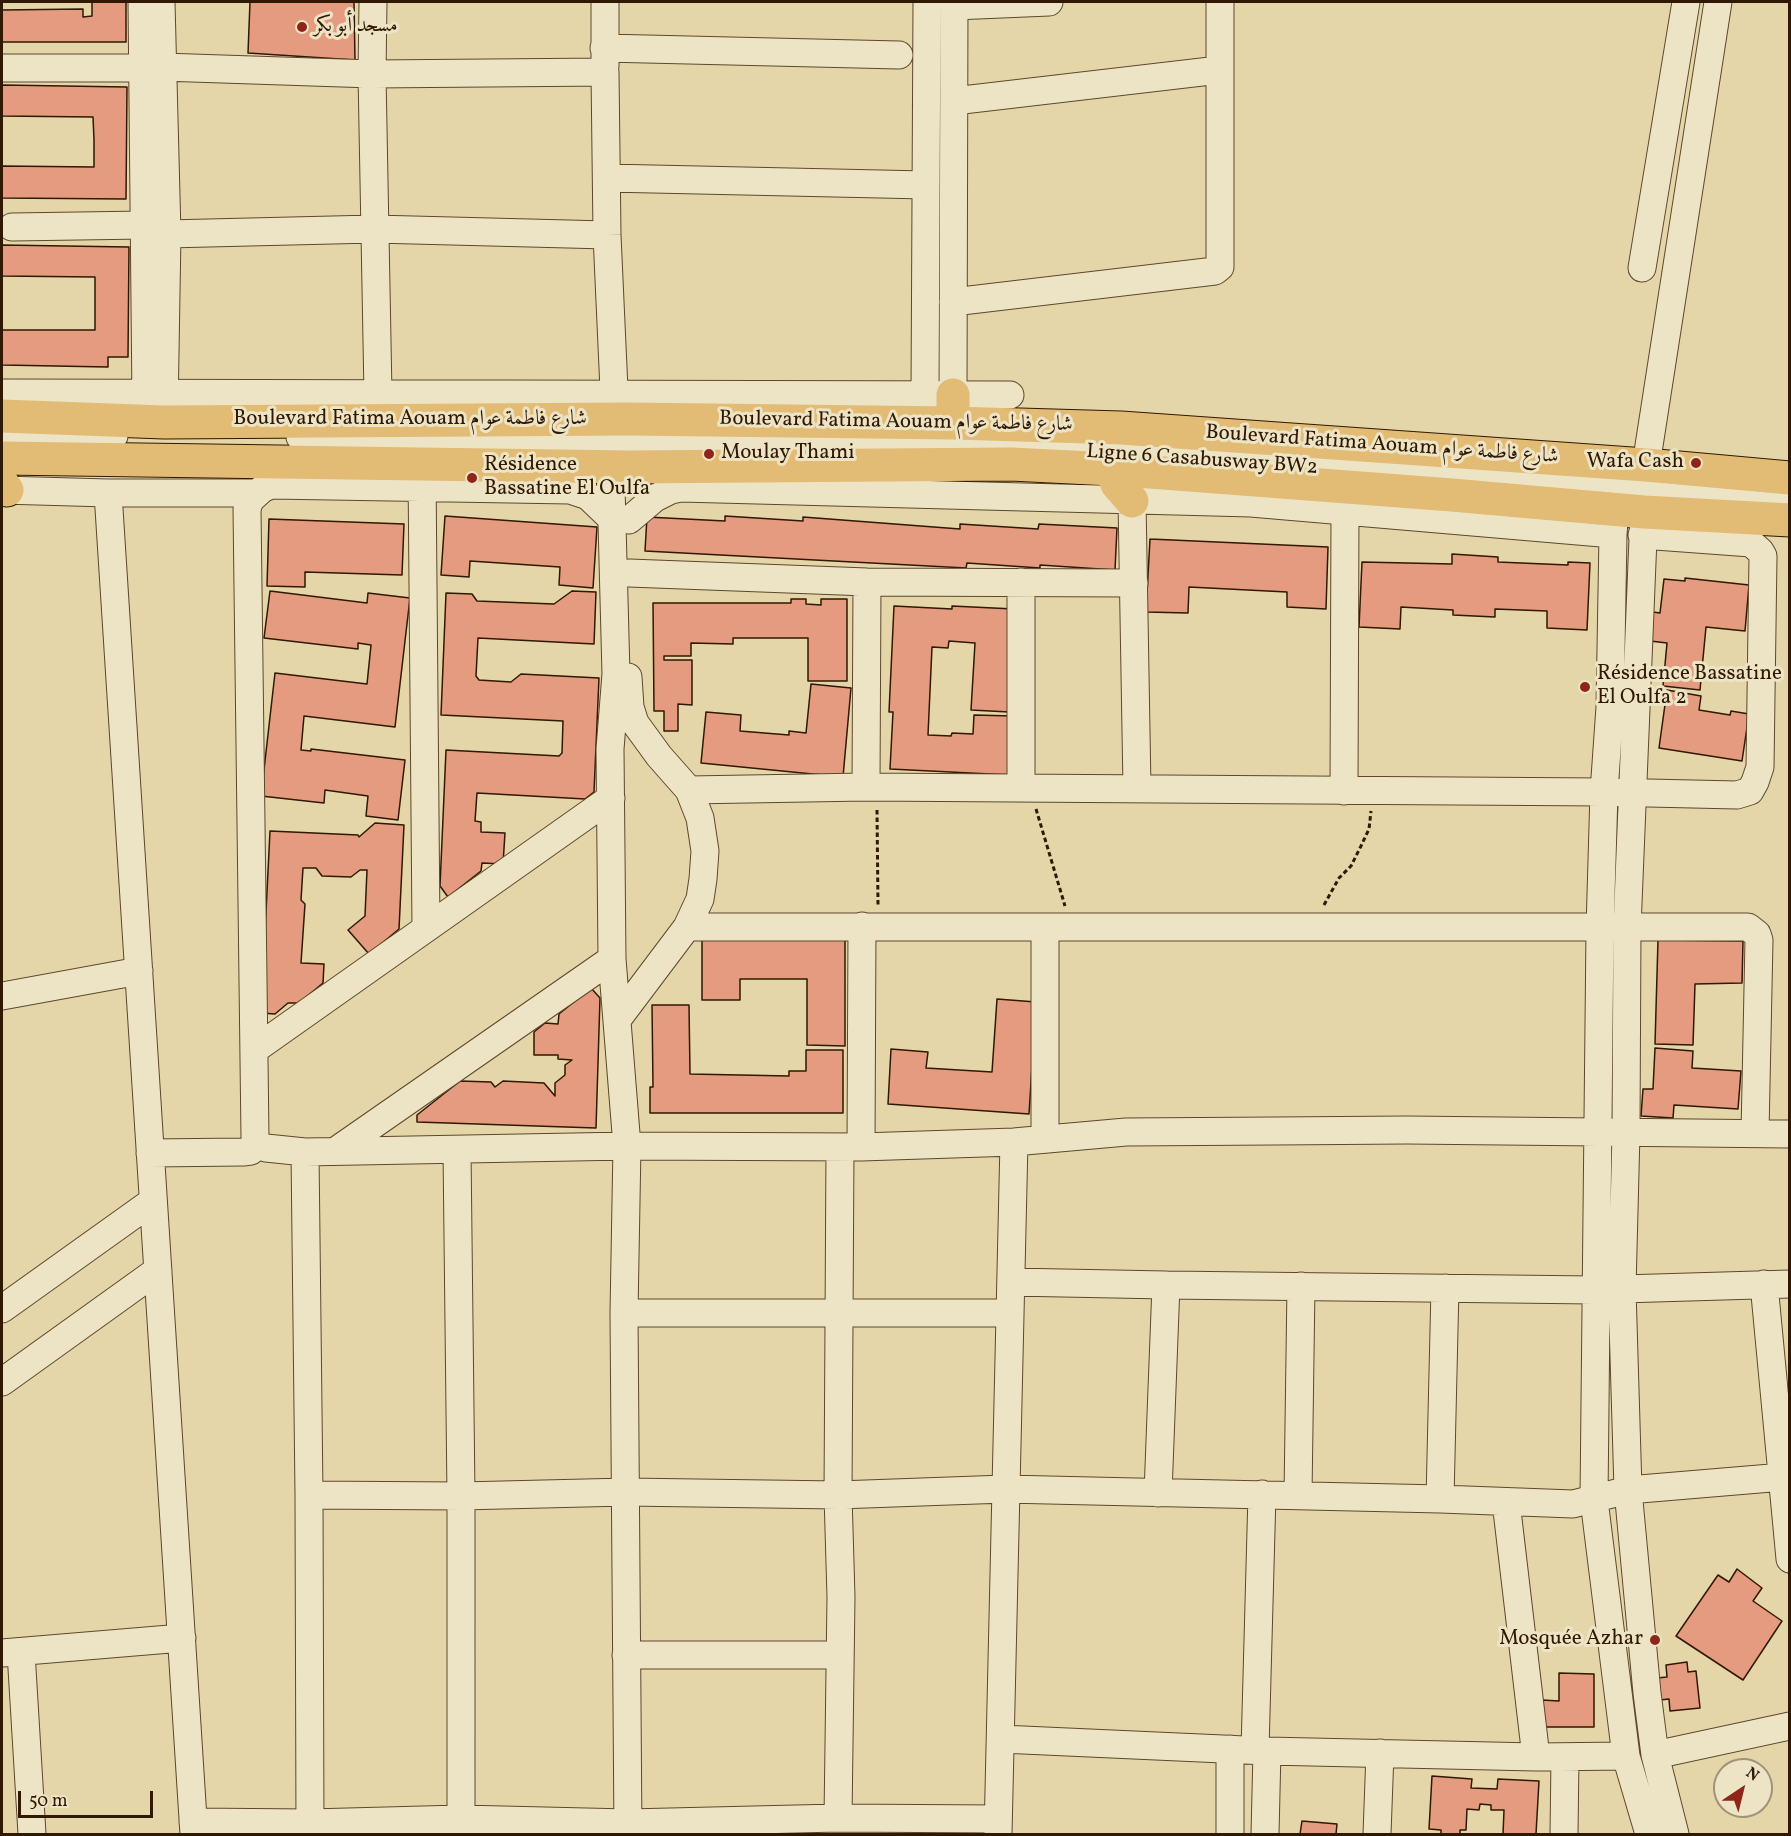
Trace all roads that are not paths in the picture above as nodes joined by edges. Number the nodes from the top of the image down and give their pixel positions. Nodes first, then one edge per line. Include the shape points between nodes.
1 (142, 2) edge
2 (161, 2) edge
3 (373, 2) edge
4 (605, 2) edge
5 (927, 2) edge
6 (1049, 2) edge
7 (1220, 2) edge
8 (1686, 2) edge
9 (1718, 2) edge
10 (954, 4) edge
11 (899, 56) dead end
12 (605, 60) junction
13 (153, 67) junction
14 (2, 68) edge
15 (1219, 70) junction
16 (1675, 70) junction
17 (372, 74) junction
18 (1707, 74) junction
19 (954, 101) junction
20 (607, 178) junction
21 (926, 185) junction
22 (12, 226) dead end
23 (156, 229) junction
24 (374, 229) junction
25 (607, 235) junction
26 (1642, 268) dead end
27 (953, 302) junction
28 (2, 393) edge
29 (378, 394) junction
30 (1010, 395) dead end
31 (944, 404) junction
32 (155, 407) junction
33 (2, 416) edge
34 (2, 428) edge
35 (619, 433) junction
36 (2, 435) edge
37 (2, 458) edge
38 (1111, 469) junction
39 (422, 477) junction
40 (1790, 478) edge
41 (3, 488) edge
42 (108, 493) junction
43 (256, 493) junction
44 (1630, 499) junction
45 (1790, 500) edge
46 (1132, 501) junction
47 (1533, 501) junction
48 (1790, 506) edge
49 (1345, 511) junction
50 (620, 520) junction
51 (1790, 520) edge
52 (1512, 526) junction
53 (629, 573) junction
54 (867, 582) junction
55 (1021, 582) junction
56 (1134, 583) junction
57 (872, 787) junction
58 (1025, 788) junction
59 (1137, 788) junction
60 (689, 790) junction
61 (1344, 791) junction
62 (1604, 792) junction
63 (1631, 792) junction
64 (611, 798) junction
65 (870, 926) junction
66 (687, 927) junction
67 (1045, 927) junction
68 (426, 928) junction
69 (1600, 928) junction
70 (1627, 928) junction
71 (612, 959) junction
72 (139, 971) junction
73 (2, 996) edge
74 (617, 1020) junction
75 (254, 1050) junction
76 (1598, 1133) junction
77 (1626, 1133) junction
78 (1755, 1133) junction
79 (1790, 1134) edge
80 (1045, 1139) junction
81 (1014, 1142) junction
82 (257, 1146) junction
83 (627, 1146) junction
84 (851, 1147) junction
85 (337, 1150) junction
86 (457, 1150) junction
87 (305, 1152) junction
88 (150, 1153) junction
89 (153, 1201) junction
90 (158, 1270) junction
91 (1011, 1282) junction
92 (1777, 1284) edge
93 (1166, 1286) junction
94 (1301, 1286) junction
95 (1444, 1288) junction
96 (1622, 1289) junction
97 (1594, 1290) junction
98 (2, 1309) edge
99 (839, 1312) junction
100 (624, 1313) junction
101 (1009, 1313) junction
102 (2, 1382) edge
103 (1782, 1477) junction
104 (1005, 1489) junction
105 (1628, 1490) junction
106 (626, 1492) junction
107 (1158, 1493) junction
108 (1262, 1494) junction
109 (309, 1495) junction
110 (838, 1495) junction
111 (1298, 1495) junction
112 (460, 1496) junction
113 (1440, 1499) junction
114 (1594, 1500) junction
115 (1506, 1502) junction
116 (1790, 1560) edge
117 (182, 1638) junction
118 (11, 1653) edge
119 (626, 1655) junction
120 (839, 1655) junction
121 (1790, 1726) edge
122 (1001, 1739) junction
123 (1251, 1750) junction
124 (1380, 1753) junction
125 (1655, 1755) junction
126 (1626, 1756) junction
127 (1565, 1757) junction
128 (1536, 1758) junction
129 (848, 1824) edge
130 (461, 1827) edge
131 (998, 1827) edge
132 (194, 1828) edge
133 (310, 1829) edge
134 (628, 1829) edge
135 (32, 1834) edge
136 (1230, 1834) edge
137 (1265, 1834) edge
138 (1377, 1834) edge
139 (1564, 1834) edge
140 (1649, 1834) edge
141 (1675, 1834) edge

1 - 13 street
2 - 13 street
3 - 17 street
4 - 12 street
5 - 21 street
6 - 10 street
7 - 15 street
8 - 16 street
9 - 18 street
10 - 19 street
11 - 12 street
12 - 17 street
12 - 20 street
13 - 14 street
13 - 17 street
13 - 23 street
15 - 19 street
15 - 27 street via 1220,267 1215,271
16 - 18 street
16 - 26 street
17 - 24 street
18 - 44 street
19 - 27 street
20 - 21 street
20 - 25 street
21 - 31 street
22 - 23 street
23 - 24 street
23 - 32 street
24 - 25 street
24 - 29 street
25 - 35 street
27 - 31 street
28 - 32 street
29 - 32 street
29 - 35 street
30 - 31 street
31 - 35 main road, Boulevard Fatima Aouam شارع فاطمة عوام
31 - 44 main road, Boulevard Fatima Aouam شارع فاطمة عوام
32 - 33 main road, Boulevard Fatima Aouam شارع فاطمة عوام
32 - 35 main road, Boulevard Fatima Aouam شارع فاطمة عوام
34 - 35 street, Ligne 6 Casabusway BW2
35 - 36 street, Ligne 6 Casabusway BW2
35 - 38 main road, Boulevard Fatima Aouam شارع فاطمة عوام
35 - 39 main road, Boulevard Fatima Aouam شارع فاطمة عوام
35 - 44 street, Ligne 6 Casabusway BW2 via 1095,453 1409,476
35 - 50 street
37 - 39 main road, Boulevard Fatima Aouam شارع فاطمة عوام
38 - 46 main road via 1117,484
38 - 47 main road, Boulevard Fatima Aouam شارع فاطمة عوام
39 - 43 street via 271,485
39 - 50 street via 570,490 588,496
39 - 68 street
40 - 44 main road, Boulevard Fatima Aouam شارع فاطمة عوام
41 - 42 street
42 - 43 street
42 - 72 street
43 - 75 street via 247,509
44 - 45 street, Ligne 6 Casabusway BW2
44 - 47 main road, Boulevard Fatima Aouam شارع فاطمة عوام
44 - 48 street, Ligne 6 Casabusway BW2
44 - 51 main road, Boulevard Fatima Aouam شارع فاطمة عوام
44 - 52 street
44 - 62 street
44 - 63 street
44 - 63 street via 1751,543 1760,550 1763,562 1760,767 1755,782 1750,790 1737,795
46 - 49 street via 1251,503
46 - 50 street via 681,488 654,498
46 - 56 street
47 - 52 main road via 1527,514
49 - 52 street
49 - 61 street
50 - 53 street
50 - 64 street
53 - 54 street
53 - 60 street via 630,707 635,723
54 - 55 street
54 - 57 street
55 - 56 street
55 - 58 street
56 - 59 street
57 - 58 street
57 - 60 street
58 - 59 street
59 - 61 street
60 - 66 street via 700,818 705,850 700,899
61 - 62 street
62 - 63 street
62 - 69 street
63 - 70 street
64 - 68 street
64 - 71 street
65 - 66 street
65 - 67 street
65 - 84 street
66 - 74 street
67 - 69 street
67 - 80 street
68 - 75 street
69 - 70 street
69 - 76 street
70 - 77 street
70 - 78 street via 1748,927 1757,934
71 - 74 street
71 - 85 street
72 - 73 street
72 - 88 street
74 - 83 street
75 - 82 street
76 - 77 street
76 - 80 street via 1138,1132
76 - 97 street
77 - 78 street
77 - 96 street
78 - 79 street
80 - 81 street
81 - 84 street
81 - 91 street
82 - 87 street
82 - 88 street via 243,1152
83 - 84 street
83 - 86 street
83 - 100 street
84 - 99 street
85 - 86 street
85 - 87 street
86 - 112 street
87 - 109 street
88 - 89 street
89 - 90 street
89 - 98 street
90 - 102 street
90 - 117 street
91 - 93 street
91 - 101 street
92 - 96 street
92 - 103 street
93 - 94 street
93 - 107 street
94 - 95 street
94 - 111 street
95 - 97 street
95 - 113 street
96 - 105 street
97 - 114 street
99 - 100 street
99 - 101 street
99 - 110 street
100 - 106 street
101 - 104 street
103 - 105 street
103 - 116 street
104 - 107 street
104 - 110 street
104 - 122 street
105 - 114 street
105 - 125 street
106 - 110 street
106 - 112 street
106 - 119 street
107 - 108 street
108 - 111 street
108 - 123 street
109 - 112 street
109 - 133 street
110 - 120 street
111 - 113 street
112 - 130 street
113 - 115 street
114 - 115 street via 1574,1504
114 - 126 street
115 - 128 street
117 - 118 street
117 - 132 street
118 - 135 street
119 - 120 street
119 - 134 street
120 - 129 street
121 - 125 street
122 - 123 street
122 - 131 street
123 - 124 street
123 - 136 street
123 - 137 street
124 - 128 street
124 - 138 street
125 - 141 street
126 - 127 street
126 - 140 street
127 - 128 street
127 - 139 street
129 - 131 street
129 - 134 street
130 - 133 street
130 - 134 street
132 - 133 street

